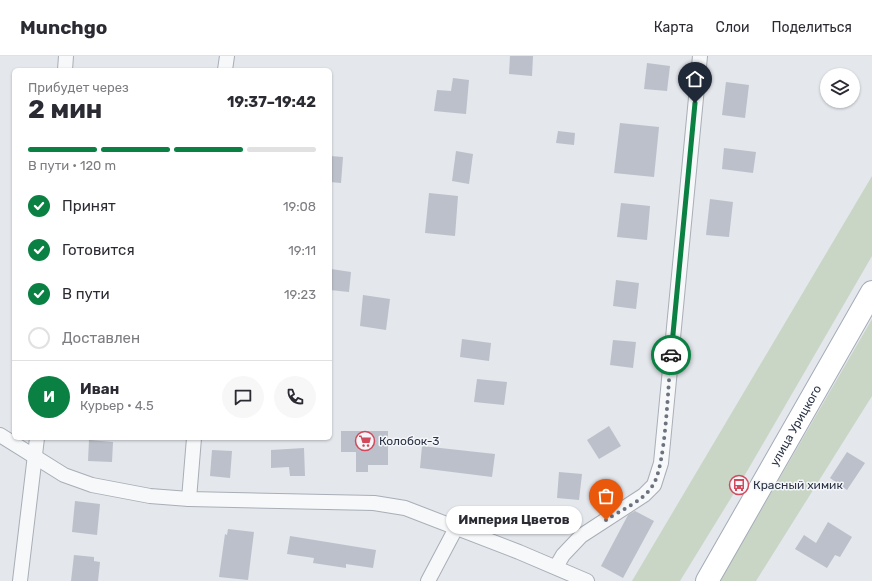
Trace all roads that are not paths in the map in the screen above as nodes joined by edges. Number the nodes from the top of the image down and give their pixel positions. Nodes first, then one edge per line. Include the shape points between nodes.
1 (66, 56) edge
2 (227, 56) edge
3 (700, 56) edge
4 (65, 68) edge
5 (225, 68) edge
6 (872, 292) edge
7 (0, 435) edge
8 (37, 440) edge
9 (194, 440) edge
10 (36, 457) junction
11 (189, 499) junction
12 (456, 528) junction
13 (556, 567) junction
14 (20, 581) edge
15 (428, 581) edge
16 (587, 581) edge
17 (707, 581) edge

1 - 4 street
2 - 5 street
3 - 13 street via 661,463 654,485 644,495 581,536 563,555
6 - 17 main road, улица Урицкого
7 - 10 street
8 - 10 street
9 - 11 street
10 - 11 street via 64,476 92,485 150,496
10 - 14 street
11 - 12 street via 374,503 405,508
12 - 13 street
12 - 15 street
13 - 16 street

